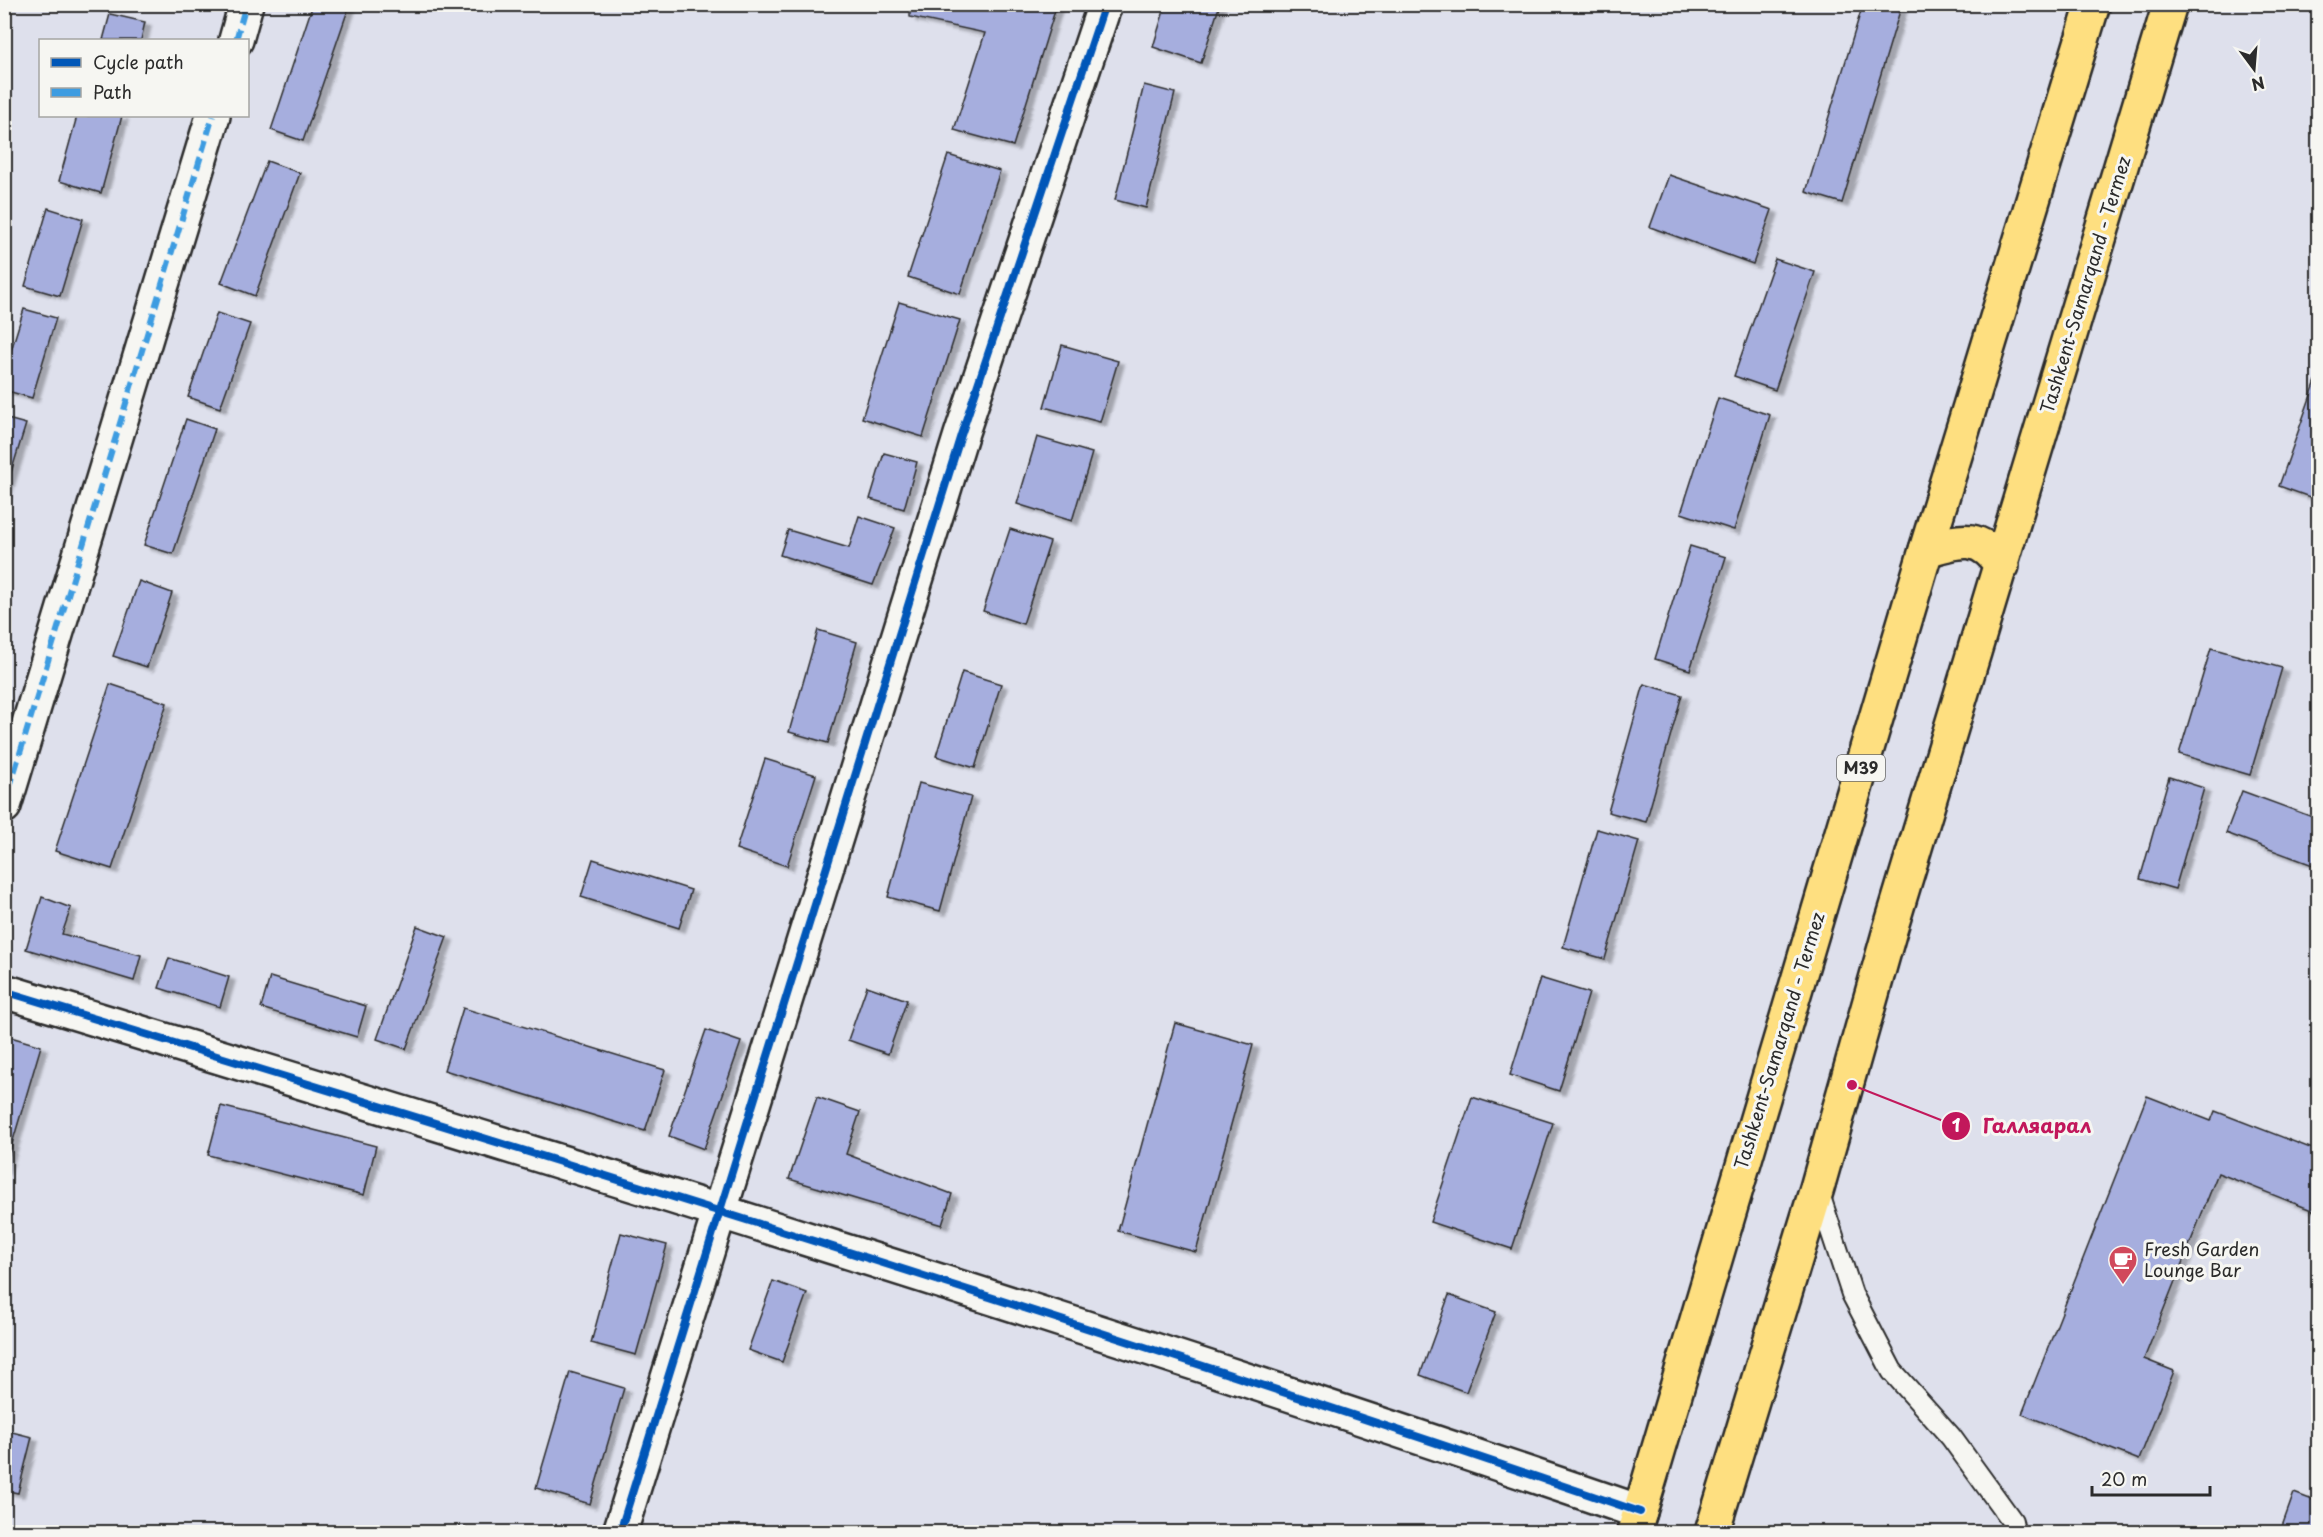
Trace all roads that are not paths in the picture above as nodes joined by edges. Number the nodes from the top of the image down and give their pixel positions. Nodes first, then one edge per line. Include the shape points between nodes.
1 (246, 4) edge
2 (1105, 4) edge
3 (2093, 4) edge
4 (2170, 4) edge
5 (236, 39) edge
6 (213, 117) edge
7 (1926, 550) junction
8 (2002, 566) junction
9 (4, 806) edge
10 (4, 991) edge
11 (1817, 1188) junction
12 (722, 1210) junction
13 (1637, 1522) edge
14 (620, 1533) edge
15 (1712, 1533) edge
16 (2014, 1533) edge

1 - 5 street
2 - 12 street via 961,435
3 - 7 highway, Tashkent-Samarqand - Termez / M39
4 - 8 highway, Tashkent-Samarqand - Termez
6 - 9 street
7 - 8 highway via 1959,540 1977,542 1992,552
7 - 13 highway, Tashkent-Samarqand - Termez / M39
8 - 11 highway, Tashkent-Samarqand - Termez via 1890,930
10 - 12 street
11 - 15 highway, Tashkent-Samarqand - Termez
11 - 16 lane via 1852,1294 1892,1371 1951,1437 2012,1521
12 - 13 street via 1400,1430
12 - 14 street

